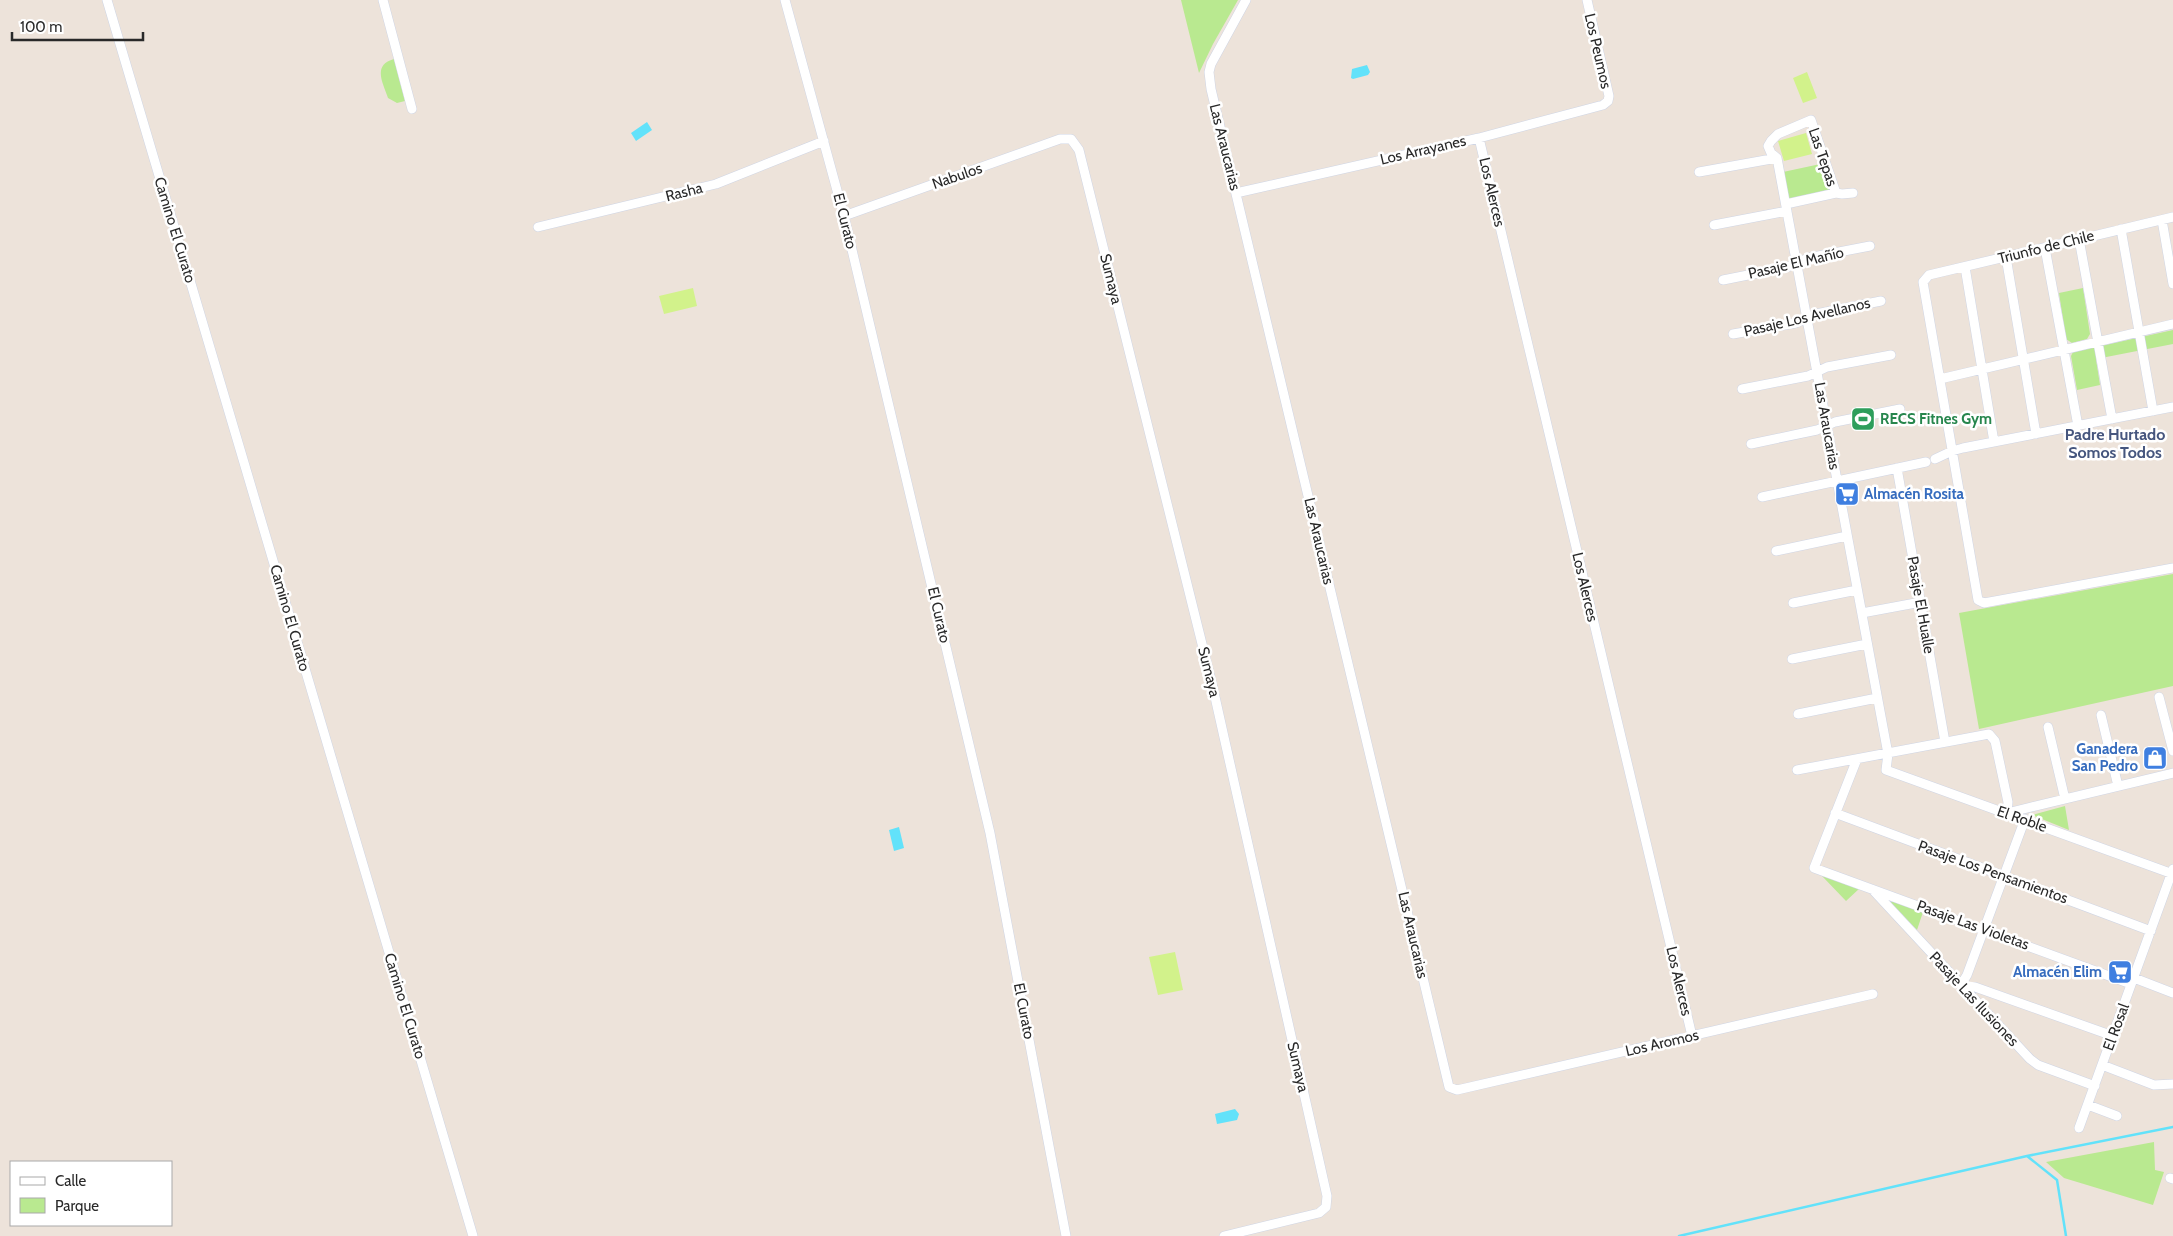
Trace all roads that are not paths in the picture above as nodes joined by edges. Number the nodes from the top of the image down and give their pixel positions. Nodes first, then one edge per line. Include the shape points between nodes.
1 (107, 0) edge
2 (383, 0) edge
3 (785, 0) edge
4 (1246, 0) edge
5 (1586, 0) edge
6 (1608, 101) joint
7 (412, 109) dead end
8 (1811, 120) joint
9 (1479, 138) junction
10 (1071, 139) joint
11 (824, 141) junction
12 (1777, 158) junction
13 (1699, 172) dead end
14 (1236, 192) junction
15 (1836, 193) junction
16 (1852, 193) dead end
17 (1786, 207) junction
18 (844, 216) junction
19 (2173, 217) edge
20 (2162, 220) junction
21 (1714, 225) dead end
22 (538, 227) dead end
23 (2121, 229) junction
24 (2079, 239) junction
25 (1870, 246) dead end
26 (2044, 248) junction
27 (2006, 257) junction
28 (1797, 263) junction
29 (1965, 267) junction
30 (1722, 280) dead end
31 (2173, 284) edge
32 (1881, 301) dead end
33 (1807, 318) junction
34 (2173, 324) edge
35 (2139, 332) junction
36 (1733, 334) dead end
37 (2098, 342) junction
38 (2064, 350) junction
39 (1892, 356) dead end
40 (2023, 359) junction
41 (1982, 369) junction
42 (1817, 372) junction
43 (1940, 379) junction
44 (1742, 389) dead end
45 (2173, 407) edge
46 (1900, 410) dead end
47 (2153, 411) junction
48 (2112, 419) junction
49 (1827, 426) junction
50 (2078, 426) junction
51 (2036, 434) junction
52 (1994, 442) junction
53 (1751, 444) dead end
54 (1952, 451) junction
55 (1935, 459) dead end
56 (1926, 462) dead end
57 (1898, 468) junction
58 (1837, 480) junction
59 (1762, 497) dead end
60 (1847, 536) junction
61 (1776, 551) dead end
62 (2173, 568) edge
63 (1857, 590) junction
64 (1921, 602) junction
65 (1793, 603) dead end
66 (1862, 613) junction
67 (1867, 644) junction
68 (1792, 659) dead end
69 (2159, 697) dead end
70 (1877, 698) junction
71 (1798, 714) dead end
72 (2101, 715) dead end
73 (2048, 727) dead end
74 (1945, 742) junction
75 (2173, 751) edge
76 (1888, 754) junction
77 (1857, 760) junction
78 (1797, 770) dead end
79 (2173, 773) edge
80 (2118, 786) junction
81 (2065, 799) junction
82 (1835, 813) junction
83 (2007, 813) junction
84 (2025, 819) junction
85 (2172, 872) edge
86 (2004, 876) junction
87 (1870, 887) junction
88 (1984, 929) junction
89 (2151, 931) junction
90 (2133, 981) junction
91 (1961, 985) junction
92 (2173, 993) edge
93 (1873, 994) dead end
94 (1692, 1036) junction
95 (2113, 1036) junction
96 (2102, 1065) junction
97 (2173, 1084) edge
98 (2095, 1086) junction
99 (1451, 1088) joint
100 (2088, 1105) junction
101 (2117, 1116) dead end
102 (2080, 1128) dead end
103 (473, 1236) edge
104 (1066, 1236) edge
105 (1224, 1236) edge

1 - 103 street, Camino El Curato
2 - 7 street
3 - 11 street, El Curato
4 - 14 street, Las Araucarias via 1214,56 1209,72
5 - 6 street, Los Peumos
6 - 9 street, Los Arrayanes
8 - 12 street, Las Araucarias via 1774,137 1768,146
8 - 15 street, Las Tepas
9 - 14 street, Los Arrayanes
9 - 94 street, Los Alerces
10 - 18 street, Nabulos via 1060,140
10 - 105 street, Sumaya via 1079,150 1213,688 1327,1196 1324,1210 1316,1214
11 - 18 street, El Curato
11 - 22 street, Rasha via 716,184
12 - 13 street
12 - 17 street, Las Araucarias
14 - 99 street, Las Araucarias
15 - 16 street
15 - 17 street
17 - 21 street
17 - 28 street, Las Araucarias
18 - 104 street, El Curato via 990,833
19 - 20 street, Triunfo de Chile
20 - 23 street, Triunfo de Chile
20 - 31 street
23 - 24 street, Triunfo de Chile
23 - 35 street
24 - 26 street, Triunfo de Chile
24 - 37 street
25 - 28 street, Pasaje El Mañío
26 - 27 street, Triunfo de Chile
26 - 38 street
27 - 29 street, Triunfo de Chile
27 - 40 street
28 - 30 street, Pasaje El Mañío
28 - 33 street, Las Araucarias
29 - 41 street
29 - 43 street, Triunfo de Chile via 1929,276 1922,282
32 - 33 street, Pasaje Los Avellanos
33 - 36 street, Pasaje Los Avellanos via 1796,323
33 - 42 street, Las Araucarias
34 - 35 street
35 - 37 street
35 - 47 street
37 - 38 street
37 - 48 street
38 - 40 street
38 - 50 street
39 - 42 street via 1827,367
40 - 41 street
40 - 51 street
41 - 43 street
41 - 52 street
42 - 44 street
42 - 49 street, Las Araucarias
43 - 54 street
45 - 47 street
46 - 49 street
47 - 48 street
48 - 50 street
49 - 53 street
49 - 58 street, Las Araucarias
50 - 51 street
51 - 52 street
52 - 54 street
54 - 55 street
54 - 62 street via 1978,600 1984,603
56 - 57 street
57 - 58 street
57 - 64 street, Pasaje El Hualle
58 - 59 street
58 - 60 street, Las Araucarias
60 - 61 street
60 - 63 street, Las Araucarias
63 - 65 street
63 - 66 street, Las Araucarias
64 - 66 street
64 - 74 street, Pasaje El Hualle
66 - 67 street, Las Araucarias
67 - 68 street
67 - 70 street, Las Araucarias
69 - 75 street
70 - 71 street
70 - 76 street, Las Araucarias
72 - 80 street
73 - 81 street
74 - 76 street
74 - 83 street via 1989,734 1995,741 2008,802
76 - 77 street
76 - 83 street, El Roble via 1886,770
77 - 78 street
77 - 82 street
79 - 80 street
80 - 81 street
81 - 83 street
82 - 86 street, Pasaje Los Pensamientos
82 - 87 street, Pasaje Las Violetas via 1814,868
83 - 84 street, El Roble
84 - 85 street, El Roble
84 - 86 street
85 - 89 street, El Rosal
86 - 88 street
86 - 89 street, Pasaje Los Pensamientos
87 - 88 street, Pasaje Las Violetas
87 - 91 street, Pasaje Las Ilusiones
88 - 90 street, Pasaje Las Violetas
88 - 91 street
89 - 90 street, El Rosal
90 - 92 street, Pasaje Las Violetas
90 - 95 street, El Rosal
91 - 95 street via 1975,987
91 - 98 street, Pasaje Las Ilusiones via 2035,1063
93 - 94 street, Los Aromos
94 - 99 street, Los Aromos via 1457,1090
95 - 96 street, El Rosal
96 - 97 street via 2154,1085
96 - 98 street, El Rosal
98 - 100 street, El Rosal
100 - 101 street
100 - 102 street, El Rosal

